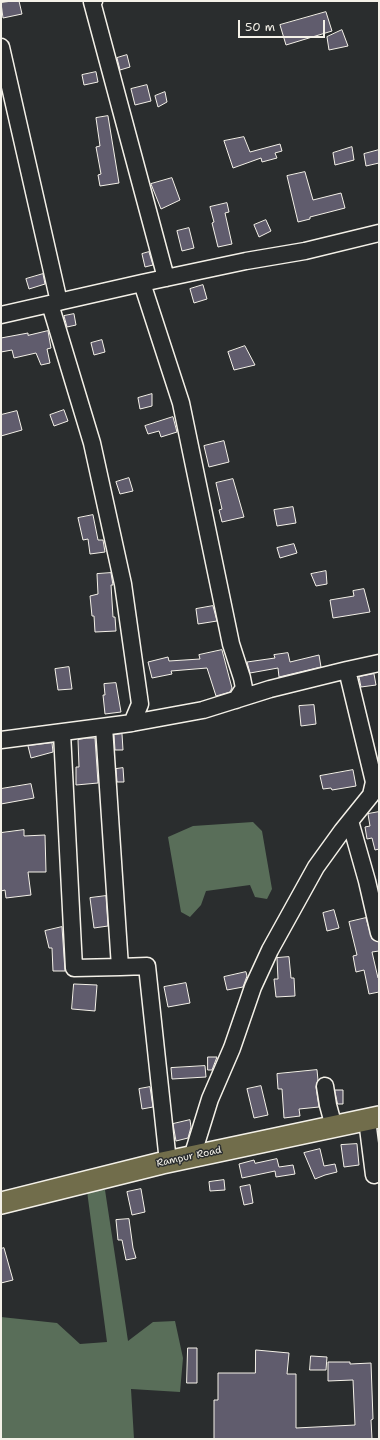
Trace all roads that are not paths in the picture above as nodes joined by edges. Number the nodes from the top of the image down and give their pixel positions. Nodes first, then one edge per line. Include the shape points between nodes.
1 (94, 1) edge
2 (1, 47) edge
3 (379, 233) edge
4 (166, 278) junction
5 (142, 282) junction
6 (54, 303) junction
7 (1, 315) edge
8 (379, 663) edge
9 (347, 670) junction
10 (241, 673) junction
11 (270, 689) junction
12 (236, 700) junction
13 (132, 723) junction
14 (104, 727) junction
15 (62, 733) junction
16 (1, 740) edge
17 (350, 822) junction
18 (379, 933) edge
19 (120, 967) junction
20 (324, 1086) dead end
21 (373, 1119) edge
22 (334, 1127) junction
23 (192, 1156) junction
24 (168, 1162) junction
25 (374, 1175) dead end
26 (1, 1203) edge

1 - 4 street via 92,2
2 - 6 street
3 - 4 street via 305,251
4 - 5 street
5 - 6 street
5 - 10 street via 181,403 231,644
6 - 7 street
6 - 13 street via 92,443 123,584 140,704
8 - 9 street
9 - 11 street
9 - 17 street via 374,782 371,795
10 - 11 street via 251,685
10 - 12 street via 244,688
11 - 12 street
12 - 13 street via 203,710
13 - 14 street
14 - 15 street
14 - 19 street
15 - 16 street
15 - 19 street via 74,968
17 - 18 street
17 - 23 street via 316,867 270,950 253,986 232,1048 210,1099
19 - 24 street via 147,966
20 - 22 street
21 - 22 main road, Rampur Road
21 - 25 street
22 - 23 main road, Rampur Road
23 - 24 main road, Rampur Road
24 - 26 main road, Rampur Road

